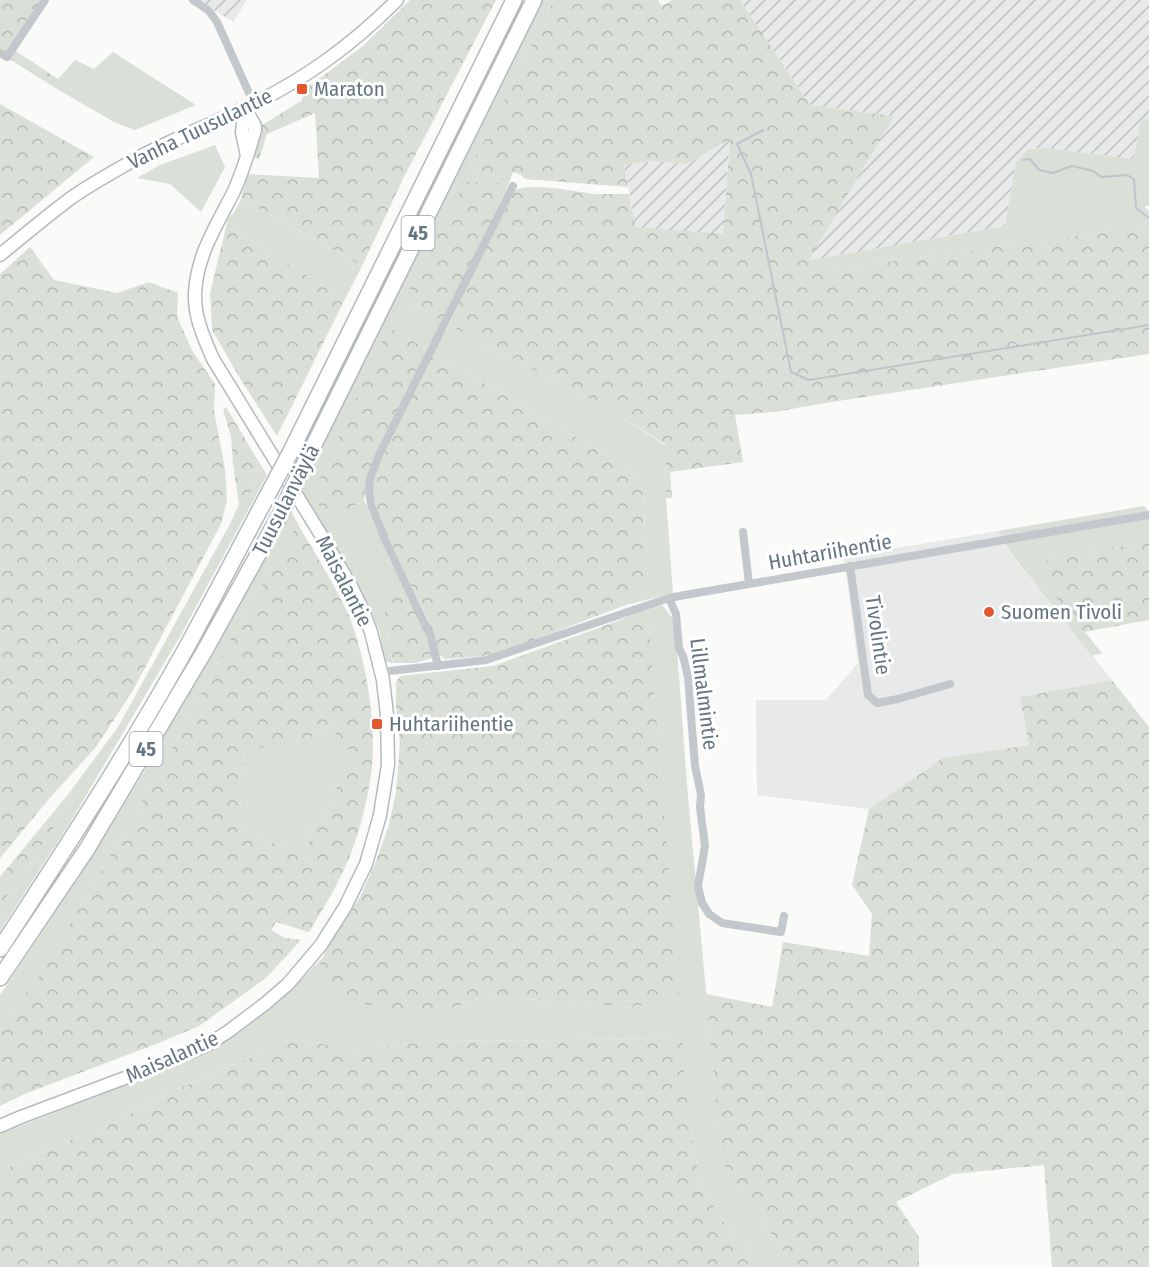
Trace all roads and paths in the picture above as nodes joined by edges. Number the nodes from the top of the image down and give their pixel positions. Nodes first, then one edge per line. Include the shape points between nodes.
1 (45, 0) edge
2 (193, 0) edge
3 (397, 0) edge
4 (513, 0) edge
5 (534, 0) edge
6 (4, 55) edge
7 (250, 106) junction
8 (513, 186) dead end
9 (0, 255) edge
10 (1149, 515) edge
11 (743, 532) dead end
12 (850, 566) junction
13 (749, 584) junction
14 (669, 598) junction
15 (438, 666) junction
16 (381, 672) junction
17 (950, 684) dead end
18 (784, 916) dead end
19 (0, 950) edge
20 (0, 978) edge
21 (0, 1126) edge

1 - 6 street
2 - 7 street via 217,22
3 - 7 main road, Vanha Tuusulantie via 322,65
4 - 19 highway, Tuusulanväylä / 45, bridge via 290,453 189,643
5 - 20 highway, Tuusulanväylä / 45, bridge via 281,513 87,849
7 - 9 main road, Vanha Tuusulantie via 135,159 72,197
7 - 16 main road, Maisalantie via 255,130 247,158 210,235 197,276 195,295 200,329 213,359 351,586 371,632
8 - 15 street via 370,478 371,505 431,637
10 - 12 street, Huhtariihentie
11 - 13 street
12 - 13 street, Huhtariihentie
12 - 17 street, Tivolintie via 868,695 877,703
13 - 14 street, Huhtariihentie
14 - 15 street, Huhtariihentie via 502,656
14 - 18 street, Lillmalmintie via 676,614 679,648 688,677 701,795 705,846 698,886 702,903 709,914 722,922 781,932
15 - 16 street, Huhtariihentie
16 - 21 main road, Maisalantie via 388,765 380,815 366,864 321,945 288,984 207,1045

